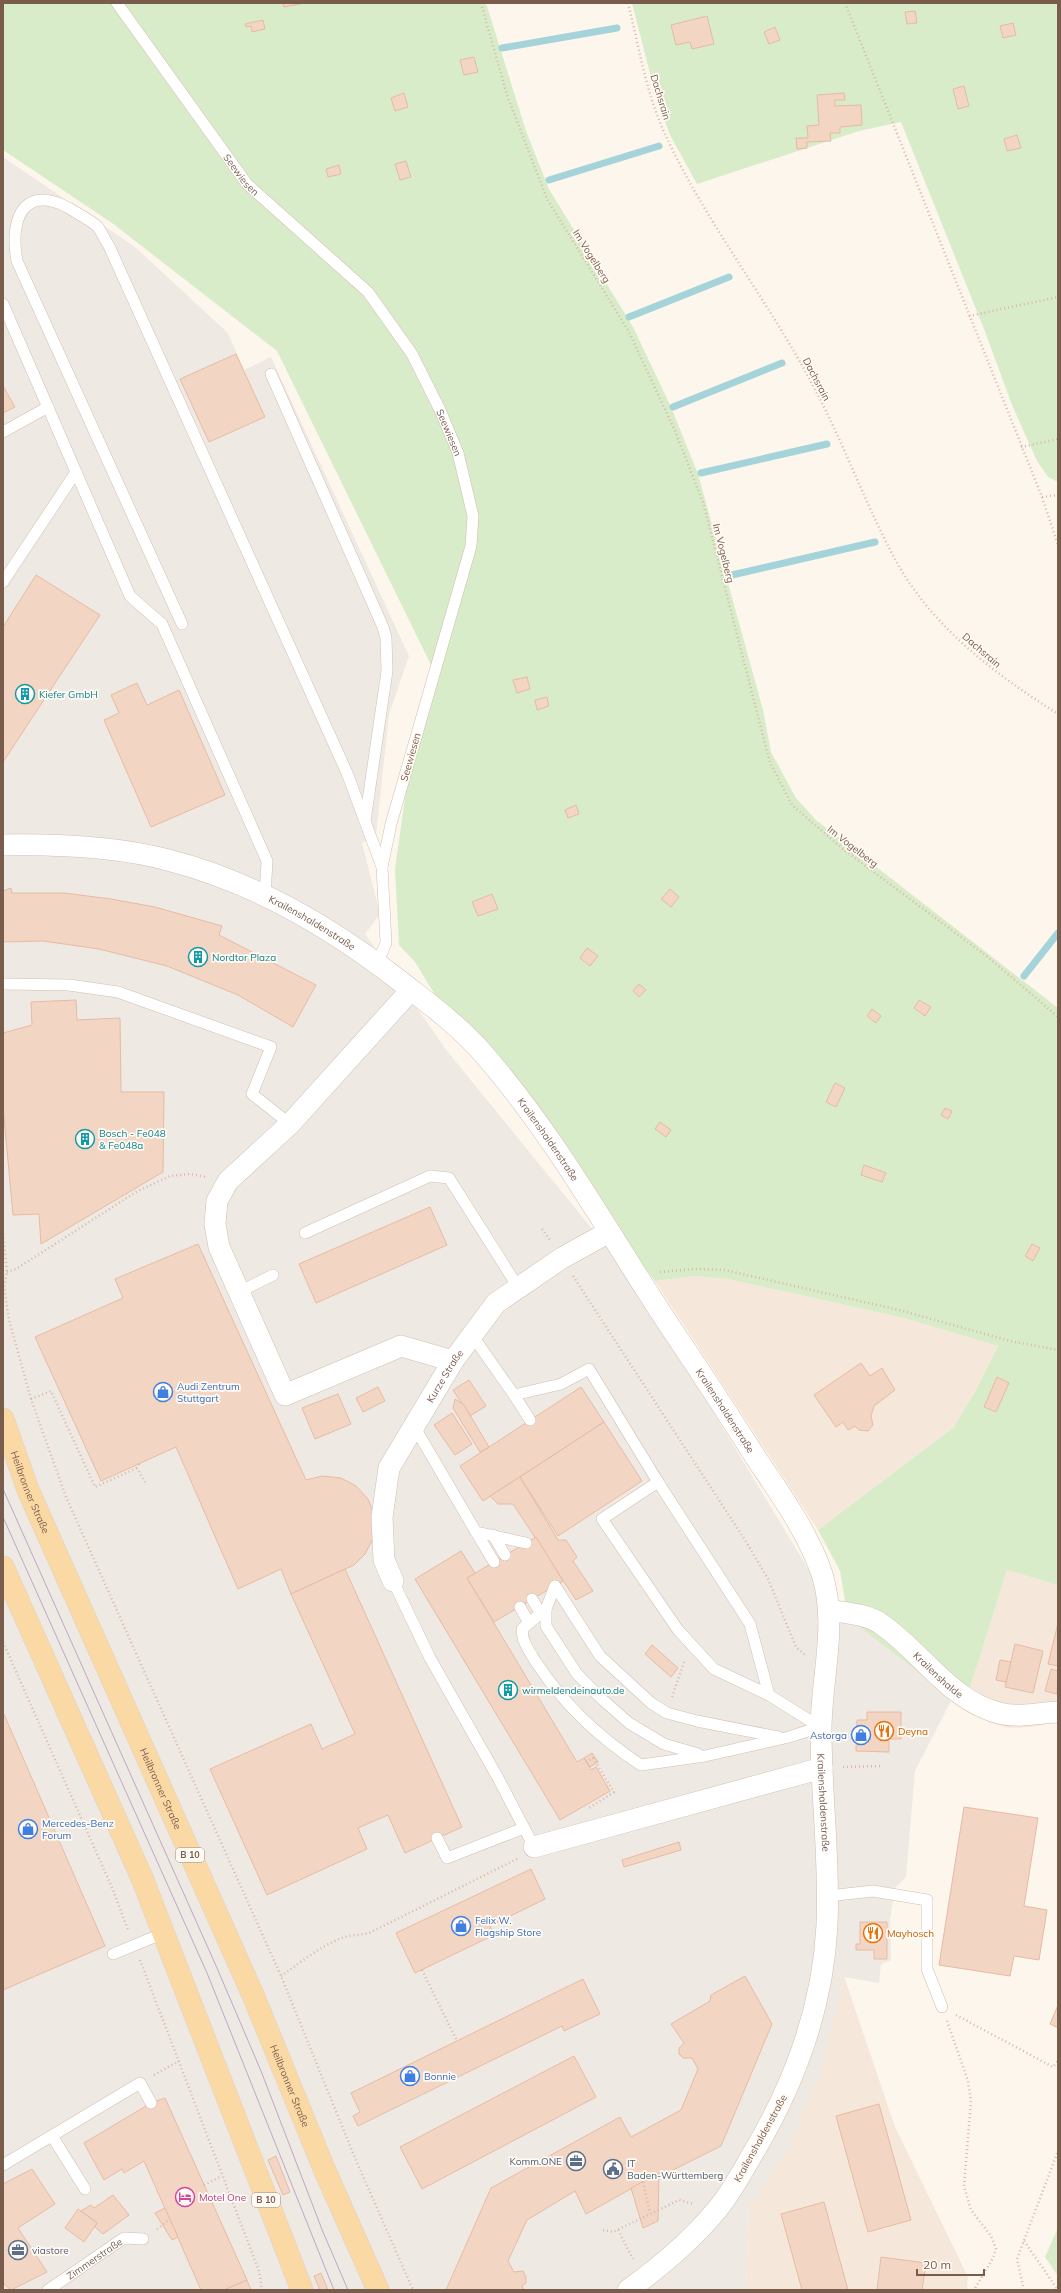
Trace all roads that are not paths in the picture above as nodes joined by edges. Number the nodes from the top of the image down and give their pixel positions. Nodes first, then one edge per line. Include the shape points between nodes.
1 (118, 3) edge
2 (3, 304) edge
3 (271, 374) dead end
4 (48, 407) junction
5 (3, 432) edge
6 (76, 472) junction
7 (3, 582) edge
8 (182, 624) dead end
9 (364, 823) junction
10 (3, 845) edge
11 (382, 867) junction
12 (265, 896) junction
13 (377, 964) junction
14 (3, 984) edge
15 (411, 990) junction
16 (290, 1124) junction
17 (305, 1232) dead end
18 (609, 1232) junction
19 (273, 1275) dead end
20 (518, 1287) junction
21 (239, 1292) junction
22 (472, 1335) junction
23 (453, 1360) junction
24 (514, 1395) junction
25 (3, 1419) edge
26 (530, 1420) dead end
27 (414, 1426) junction
28 (658, 1482) junction
29 (476, 1532) junction
30 (493, 1535) junction
31 (509, 1539) junction
32 (526, 1543) dead end
33 (515, 1549) dead end
34 (505, 1555) dead end
35 (494, 1562) dead end
36 (3, 1567) edge
37 (393, 1581) joint
38 (532, 1600) dead end
39 (545, 1604) junction
40 (520, 1607) dead end
41 (829, 1610) junction
42 (529, 1623) junction
43 (768, 1695) junction
44 (1057, 1712) edge
45 (820, 1727) junction
46 (780, 1738) junction
47 (705, 1756) junction
48 (822, 1768) junction
49 (524, 1828) junction
50 (436, 1838) dead end
51 (534, 1847) joint
52 (828, 1896) junction
53 (164, 1933) junction
54 (113, 1954) dead end
55 (942, 2007) road end
56 (151, 2103) dead end
57 (52, 2136) junction
58 (3, 2165) edge
59 (85, 2189) dead end
60 (144, 2239) dead end
61 (48, 2290) edge
62 (302, 2290) edge
63 (378, 2290) edge
64 (628, 2290) edge

1 - 11 lane, Seewiesen via 247,184 368,292 412,354 458,453 472,516 471,546 404,779
2 - 4 lane
3 - 9 lane via 386,638 386,672
4 - 5 lane
4 - 6 lane
6 - 7 lane
6 - 12 lane via 130,596 162,624 268,862
8 - 9 lane via 17,261 13,243 17,224 26,204 32,200 51,200 70,208 97,227 109,246 344,766
9 - 11 lane
10 - 12 street, Krailenshaldenstraße via 77,847 167,859
11 - 13 lane, Seewiesen via 386,944
12 - 13 street, Krailenshaldenstraße via 302,914 348,942
13 - 15 street, Krailenshaldenstraße
14 - 16 lane via 69,985 118,992 271,1047 252,1094
15 - 16 street
15 - 18 street, Krailenshaldenstraße via 479,1049 548,1136 586,1192
16 - 21 street via 228,1181 217,1201 214,1224 219,1247
17 - 20 lane via 430,1176 448,1178
18 - 20 street, Kurze Straße via 562,1258
18 - 41 street, Krailenshaldenstraße via 793,1514 822,1575
19 - 21 lane
20 - 22 street, Kurze Straße via 496,1303
21 - 23 street via 285,1395 401,1346
22 - 23 street, Kurze Straße
22 - 24 lane
23 - 27 street, Kurze Straße
24 - 26 lane
24 - 28 lane via 562,1384 589,1369
25 - 63 main road, Heilbronner Straße / B 10 via 28,1490 254,1995 325,2171
27 - 29 lane
27 - 37 street, Kurze Straße via 390,1468 382,1517 384,1560
28 - 43 lane via 750,1624
28 - 43 lane via 599,1515 678,1630 714,1669
29 - 30 lane
29 - 35 lane
30 - 31 lane
30 - 34 lane
31 - 32 lane
31 - 33 lane
36 - 53 main road, B 10 via 142,1878
37 - 49 lane via 430,1658
38 - 39 lane
39 - 42 lane
39 - 46 lane via 555,1586 600,1656 651,1703 667,1713
39 - 47 lane via 546,1626 577,1674 603,1700 629,1723 664,1744
40 - 42 lane
41 - 44 street, Krailenshalde via 854,1614 880,1623 943,1680 978,1705 1000,1713 1022,1715
41 - 45 street, Krailenshaldenstraße
42 - 47 lane via 522,1629 522,1640 553,1688 612,1745 641,1765
43 - 45 lane
45 - 46 lane
45 - 48 street, Krailenshaldenstraße
46 - 47 lane
48 - 51 street
48 - 52 street, Krailenshaldenstraße
49 - 50 lane via 447,1858
49 - 51 lane
52 - 55 lane via 873,1891 927,1900 927,1969
52 - 64 street, Krailenshaldenstraße via 822,1970 815,2005 800,2059 780,2106 739,2178 717,2210 686,2244
53 - 54 lane
53 - 62 main road, B 10
56 - 57 lane via 140,2083
57 - 58 lane
57 - 59 lane
60 - 61 lane, Zimmerstraße via 124,2238

